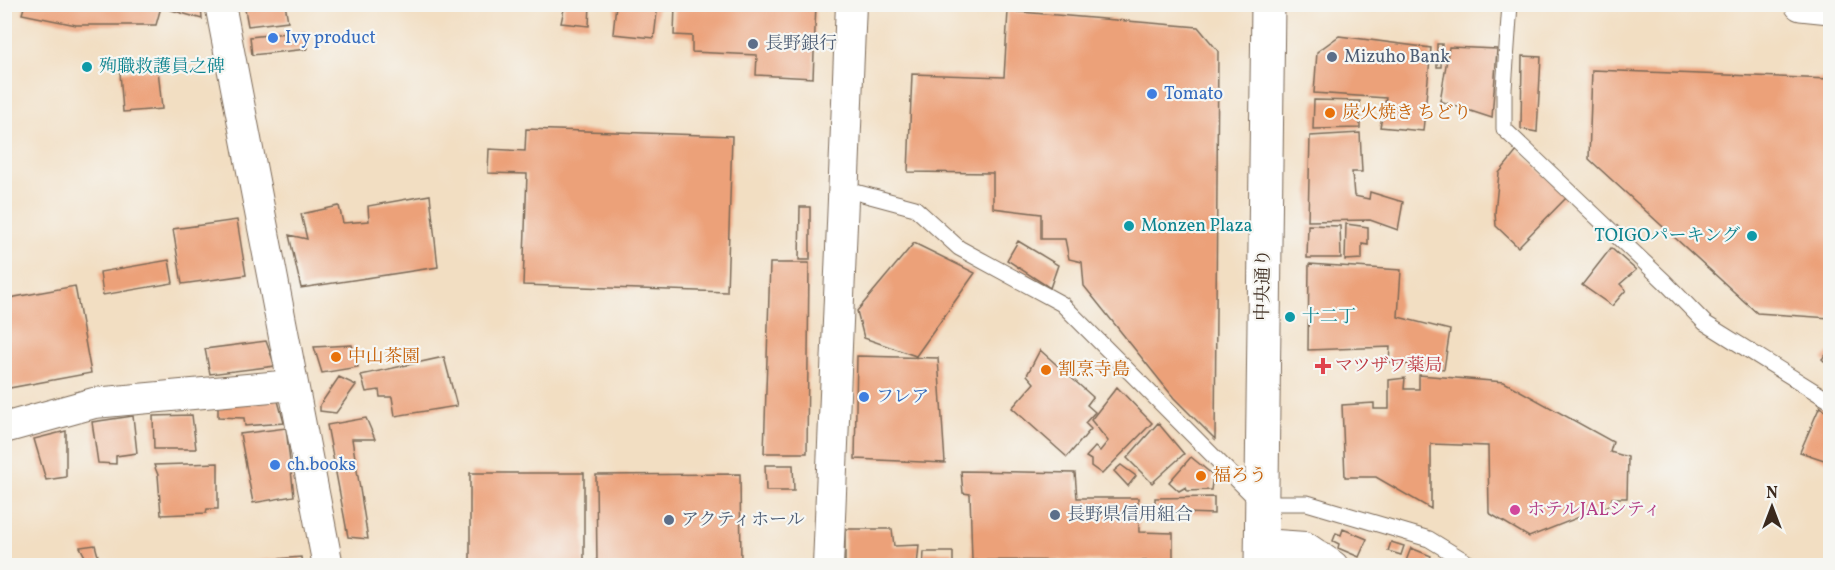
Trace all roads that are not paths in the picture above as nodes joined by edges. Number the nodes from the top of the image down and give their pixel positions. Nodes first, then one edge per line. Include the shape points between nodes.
1 (220, 4) edge
2 (851, 4) edge
3 (1269, 4) edge
4 (1510, 4) edge
5 (1801, 4) edge
6 (1830, 7) edge
7 (844, 189) junction
8 (292, 385) junction
9 (1830, 401) edge
10 (4, 428) edge
11 (1260, 503) junction
12 (1261, 555) edge
13 (328, 566) edge
14 (828, 566) edge
15 (1333, 566) edge
16 (1473, 566) edge

1 - 8 street
2 - 7 street
3 - 11 main road, 中央通り
4 - 9 lane via 1504,129 1705,323
5 - 6 main road
7 - 11 lane via 915,208 959,248 1062,304
7 - 14 street
8 - 10 street via 94,403
8 - 13 street
11 - 12 main road, 中央通り
11 - 16 lane via 1307,503 1429,539
12 - 15 street via 1305,547

